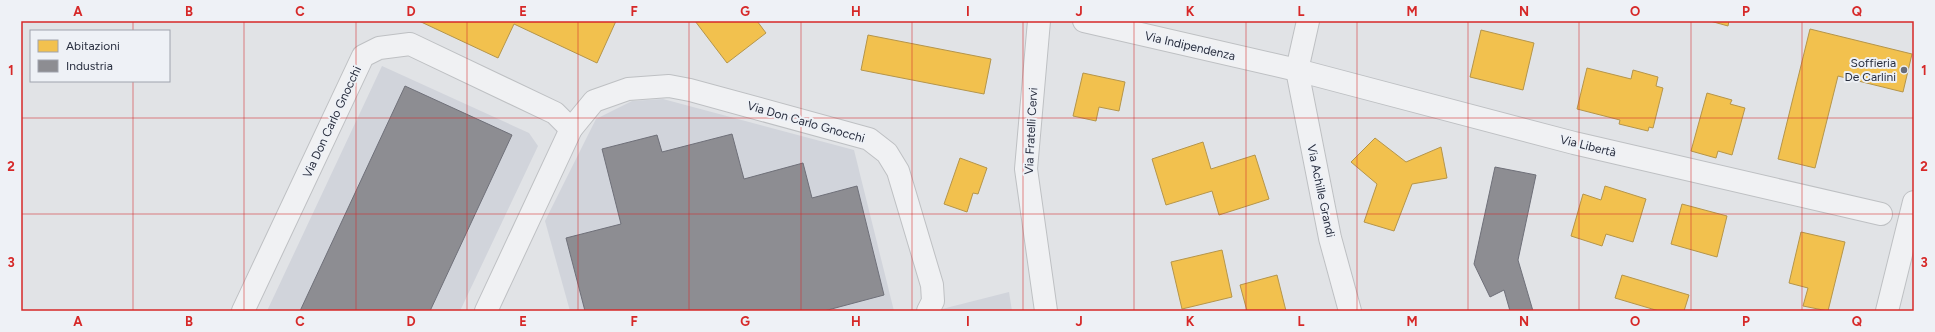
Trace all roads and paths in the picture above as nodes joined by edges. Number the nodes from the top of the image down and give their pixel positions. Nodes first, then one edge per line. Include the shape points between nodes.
1 (1039, 21) edge
2 (1084, 21) edge
3 (1308, 21) edge
4 (1296, 70) junction
5 (571, 129) junction
6 (1881, 214) dead end
7 (1912, 215) edge
8 (243, 311) edge
9 (486, 311) edge
10 (928, 311) edge
11 (1046, 311) edge
12 (1350, 311) edge
13 (1887, 311) edge

1 - 11 street, Via Fratelli Cervi via 1026,169
2 - 4 street, Via Indipendenza
3 - 4 street
4 - 6 street, Via Libertà via 1574,143
4 - 12 street, Via Achille Grandi via 1330,238
5 - 8 street, Via Don Carlo Gnocchi via 555,113 410,44 379,48 363,56
5 - 9 street, Via Don Carlo Gnocchi
5 - 10 street, Via Don Carlo Gnocchi via 594,101 628,89 662,86 690,90 868,138 887,153 898,171 932,286 933,301
7 - 13 street

